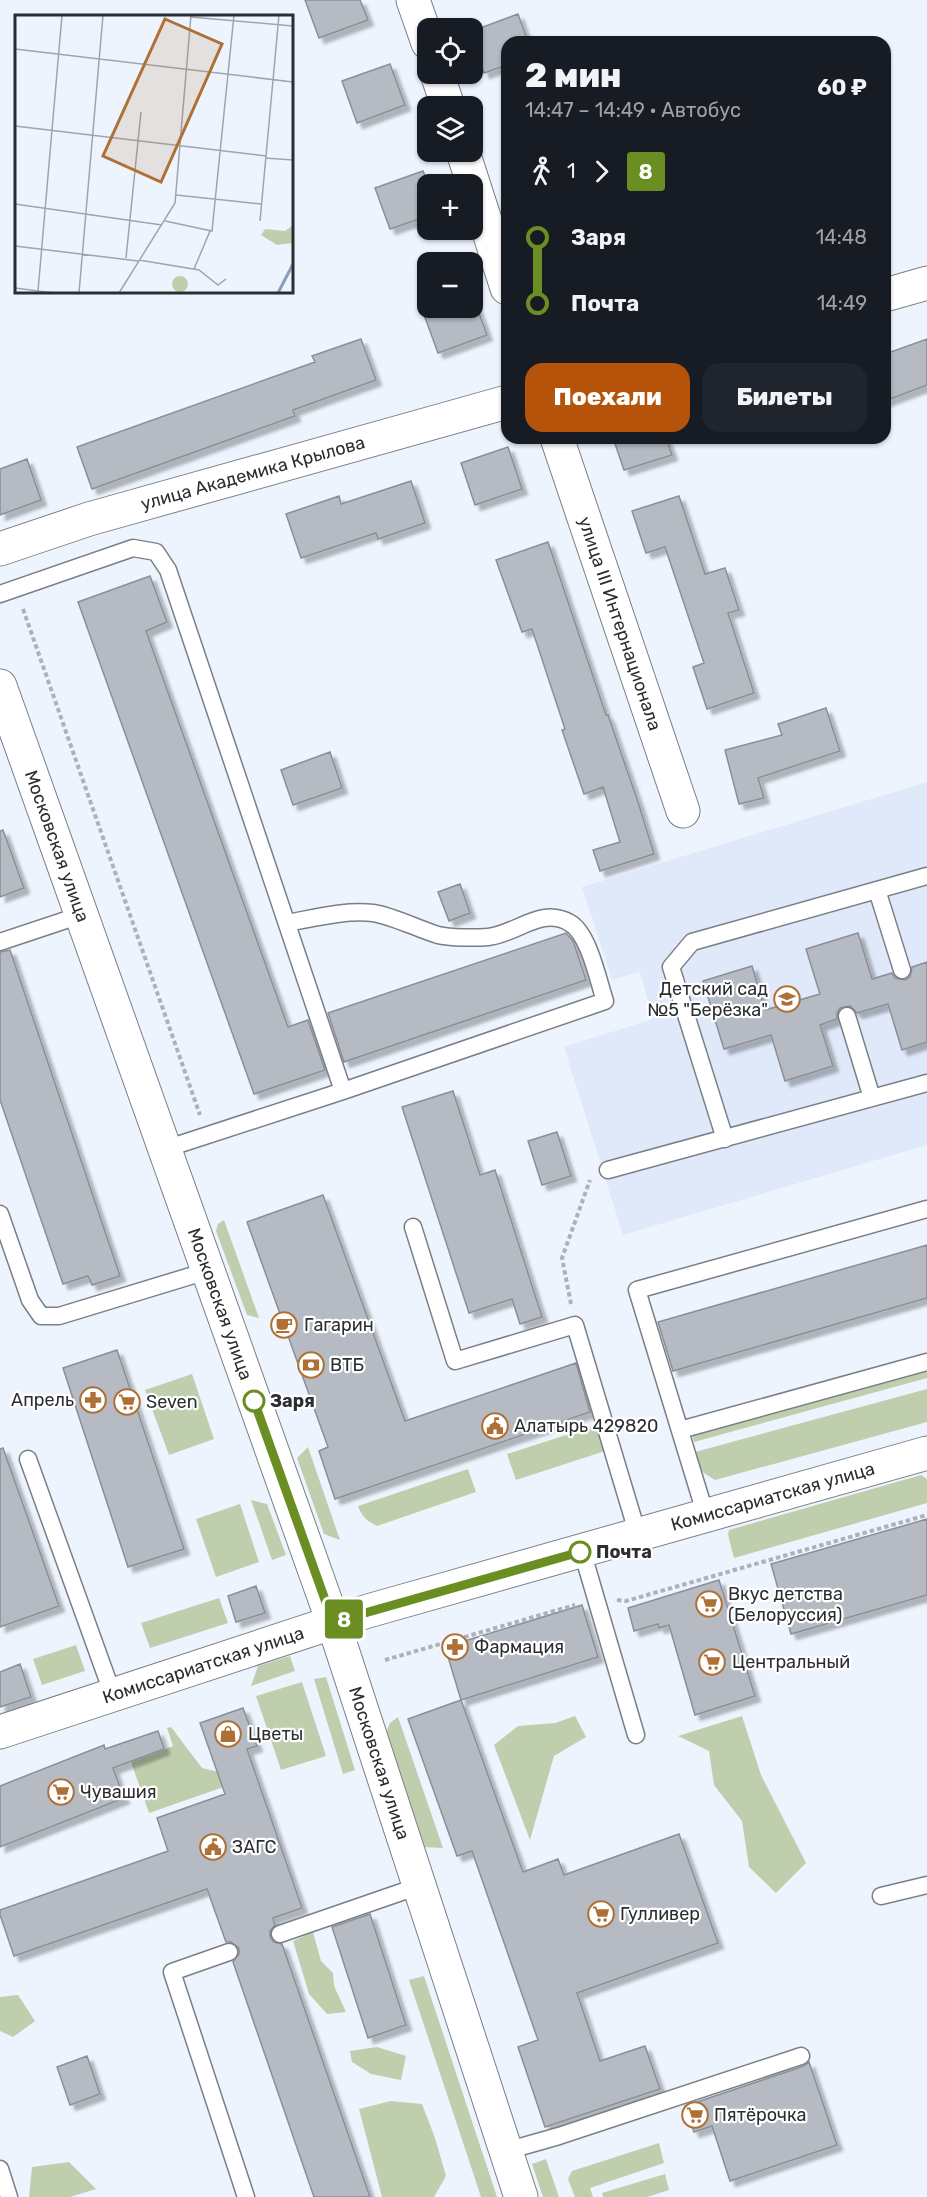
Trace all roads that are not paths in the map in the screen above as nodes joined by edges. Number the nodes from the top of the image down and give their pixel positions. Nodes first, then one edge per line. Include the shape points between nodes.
1 (413, 0) edge
2 (419, 18) edge
3 (466, 162) edge
4 (501, 269) edge
5 (927, 283) edge
6 (891, 293) edge
7 (501, 404) edge
8 (558, 444) edge
9 (0, 549) edge
10 (8, 591) edge
11 (0, 687) edge
12 (683, 811) dead end
13 (927, 876) edge
14 (877, 890) junction
15 (81, 915) junction
16 (287, 923) junction
17 (0, 942) edge
18 (902, 970) dead end
19 (847, 1016) dead end
20 (927, 1083) edge
21 (343, 1091) junction
22 (873, 1098) junction
23 (725, 1139) junction
24 (165, 1149) junction
25 (608, 1170) road end
26 (927, 1209) edge
27 (0, 1214) edge
28 (413, 1227) dead end
29 (207, 1271) junction
30 (927, 1362) edge
31 (680, 1430) junction
32 (927, 1453) edge
33 (28, 1459) dead end
34 (706, 1516) junction
35 (638, 1535) junction
36 (582, 1551) junction
37 (333, 1622) junction
38 (113, 1695) junction
39 (0, 1732) edge
40 (636, 1735) dead end
41 (927, 1885) edge
42 (419, 1886) junction
43 (882, 1896) dead end
44 (280, 1934) dead end
45 (229, 1952) dead end
46 (801, 2056) dead end
47 (506, 2151) junction
48 (0, 2169) edge
49 (9, 2197) edge
50 (246, 2197) edge
51 (521, 2197) edge

1 - 2 street
3 - 4 street
5 - 6 street
7 - 9 street, улица Академика Крылова via 89,519
8 - 12 street, улица III Интернационала
10 - 16 lane via 133,548 156,552 168,570
11 - 15 street, Московская улица
13 - 14 lane
14 - 18 lane
14 - 23 lane via 692,942 671,967
15 - 17 lane
15 - 24 street, Московская улица
16 - 21 lane
16 - 21 lane via 342,913 375,914 441,936 489,937 536,919 554,917 571,923 583,935 602,990 605,1001
19 - 22 lane
20 - 22 lane
21 - 24 lane
22 - 23 lane
23 - 25 lane
24 - 29 street, Московская улица
26 - 31 lane via 637,1290
27 - 29 lane via 30,1300 41,1316 58,1316
28 - 35 lane via 455,1360 575,1325
29 - 37 street, Московская улица
30 - 31 lane
31 - 34 lane
32 - 34 street, Комиссариатская улица
33 - 38 lane
34 - 35 street, Комиссариатская улица
35 - 36 street, Комиссариатская улица
36 - 37 street, Комиссариатская улица
36 - 40 lane
37 - 38 street, Комиссариатская улица
37 - 42 street, Московская улица
38 - 39 street, Комиссариатская улица
41 - 43 lane
42 - 44 lane
42 - 47 street, Московская улица
45 - 50 lane via 171,1972
46 - 47 lane
47 - 51 street, Московская улица
48 - 49 lane

